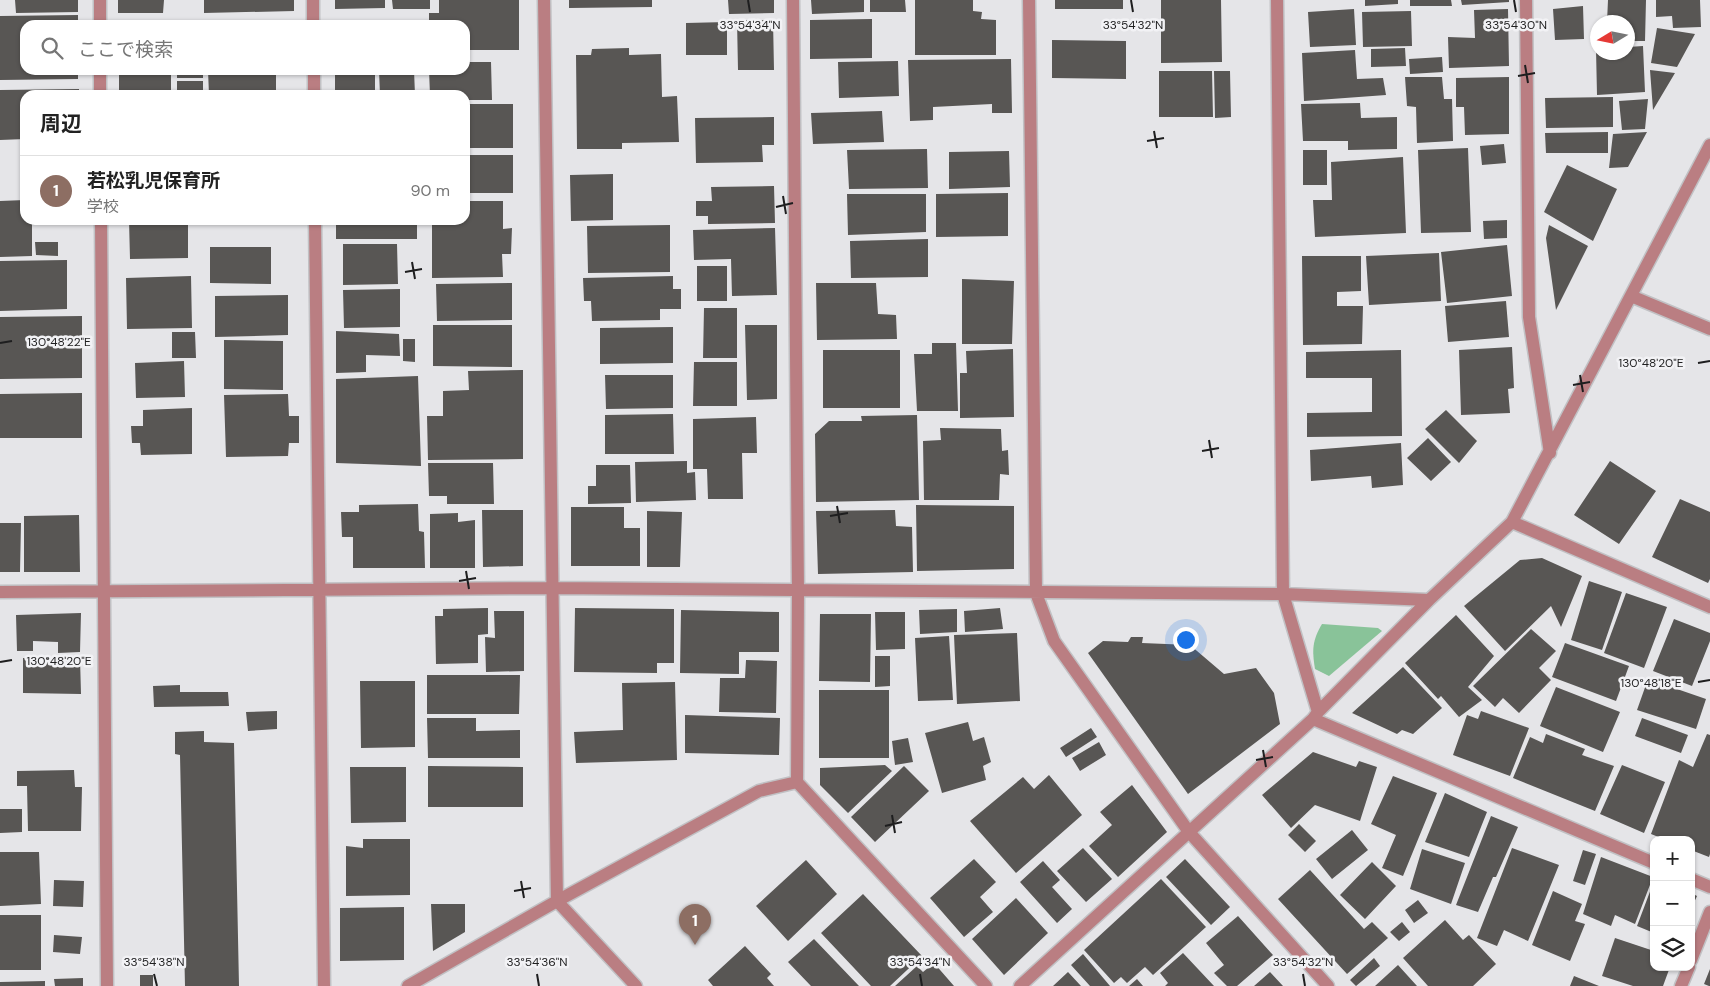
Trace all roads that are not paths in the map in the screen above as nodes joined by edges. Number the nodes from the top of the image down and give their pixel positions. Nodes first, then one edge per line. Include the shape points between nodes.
1 (100, 0) edge
2 (313, 0) edge
3 (544, 0) edge
4 (793, 0) edge
5 (1029, 0) edge
6 (1277, 0) edge
7 (1526, 0) edge
8 (100, 20) edge
9 (313, 20) edge
10 (100, 75) edge
11 (314, 75) edge
12 (100, 90) edge
13 (314, 90) edge
14 (1710, 145) edge
15 (101, 225) edge
16 (315, 225) edge
17 (1631, 296) junction
18 (1710, 329) edge
19 (1550, 453) junction
20 (1512, 522) junction
21 (553, 588) junction
22 (104, 590) junction
23 (319, 590) junction
24 (798, 591) junction
25 (0, 592) edge
26 (1036, 593) junction
27 (1283, 594) junction
28 (1429, 600) junction
29 (1710, 607) edge
30 (1315, 715) junction
31 (797, 782) junction
32 (1189, 832) junction
33 (1650, 861) edge
34 (1695, 881) edge
35 (1710, 887) edge
36 (557, 900) junction
37 (1710, 912) edge
38 (1695, 950) edge
39 (1687, 971) edge
40 (107, 986) edge
41 (324, 986) edge
42 (408, 986) edge
43 (636, 986) edge
44 (986, 986) edge
45 (1020, 986) edge
46 (1328, 986) edge
47 (1681, 986) edge

1 - 8 street
2 - 9 street
3 - 21 street
4 - 24 street
5 - 26 street
6 - 27 street
7 - 19 street via 1529,317
10 - 12 street
11 - 13 street
14 - 17 street
15 - 22 street
16 - 23 street
17 - 18 street
17 - 19 street
19 - 20 street
20 - 28 street
20 - 29 street
21 - 23 street
21 - 24 street
21 - 36 street
22 - 23 street
22 - 25 street
22 - 40 street
23 - 41 street
24 - 26 street
24 - 31 street
26 - 27 street
26 - 32 street via 1054,641
27 - 28 street
27 - 30 street
28 - 30 street
30 - 32 street
30 - 33 street
31 - 36 street via 759,791
31 - 44 street
32 - 45 street
32 - 46 street
34 - 35 street
36 - 42 street
36 - 43 street
37 - 38 street
39 - 47 street

